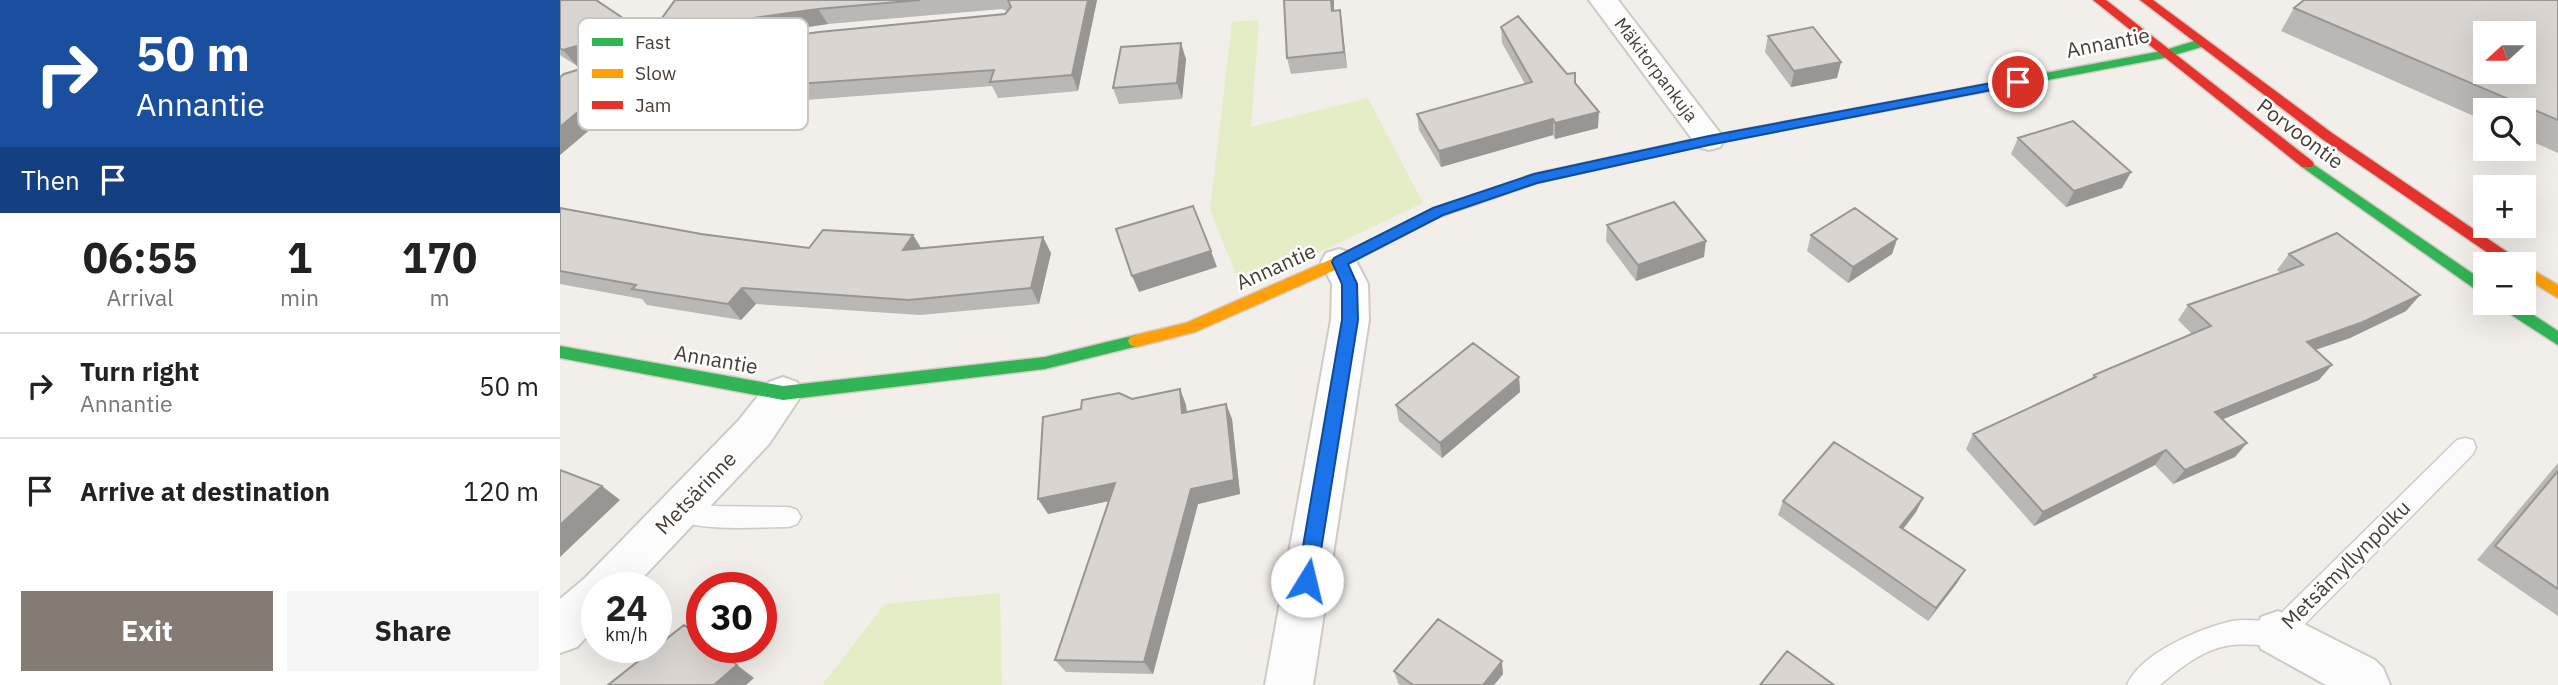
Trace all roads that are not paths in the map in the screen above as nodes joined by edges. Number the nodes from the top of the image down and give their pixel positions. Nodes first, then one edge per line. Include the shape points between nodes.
1 (1603, 0) edge
2 (2099, 0) edge
3 (2146, 0) edge
4 (2201, 43) junction
5 (2164, 54) junction
6 (1709, 141) junction
7 (2495, 252) edge
8 (1339, 262) junction
9 (2536, 278) edge
10 (2473, 282) edge
11 (2558, 292) edge
12 (2522, 315) edge
13 (2558, 339) edge
14 (560, 352) edge
15 (783, 393) junction
16 (2465, 447) dead end
17 (679, 512) junction
18 (789, 516) dead end
19 (619, 572) edge
20 (581, 610) edge
21 (560, 631) edge
22 (2278, 633) junction
23 (1289, 685) edge
24 (2140, 685) edge
25 (2366, 685) edge

1 - 6 street, Mäkitorpankuja
2 - 5 street, Porvoontie
3 - 4 street, Porvoontie
4 - 5 street, Annantie
4 - 7 street, Porvoontie via 2420,205
5 - 6 street, Annantie
5 - 10 street, Porvoontie via 2381,220
6 - 8 street, Annantie via 1534,178 1438,212
8 - 15 street, Annantie via 1189,328 1045,363
8 - 23 street via 1350,284 1350,320
9 - 11 street
12 - 13 street
14 - 15 street, Annantie
15 - 17 street, Metsärinne via 754,432
16 - 22 lane, Metsämyllynpolku
17 - 18 lane
17 - 19 street, Metsärinne
20 - 21 street
22 - 24 lane, Metsämyllynpolku via 2230,633 2178,653
22 - 25 street

